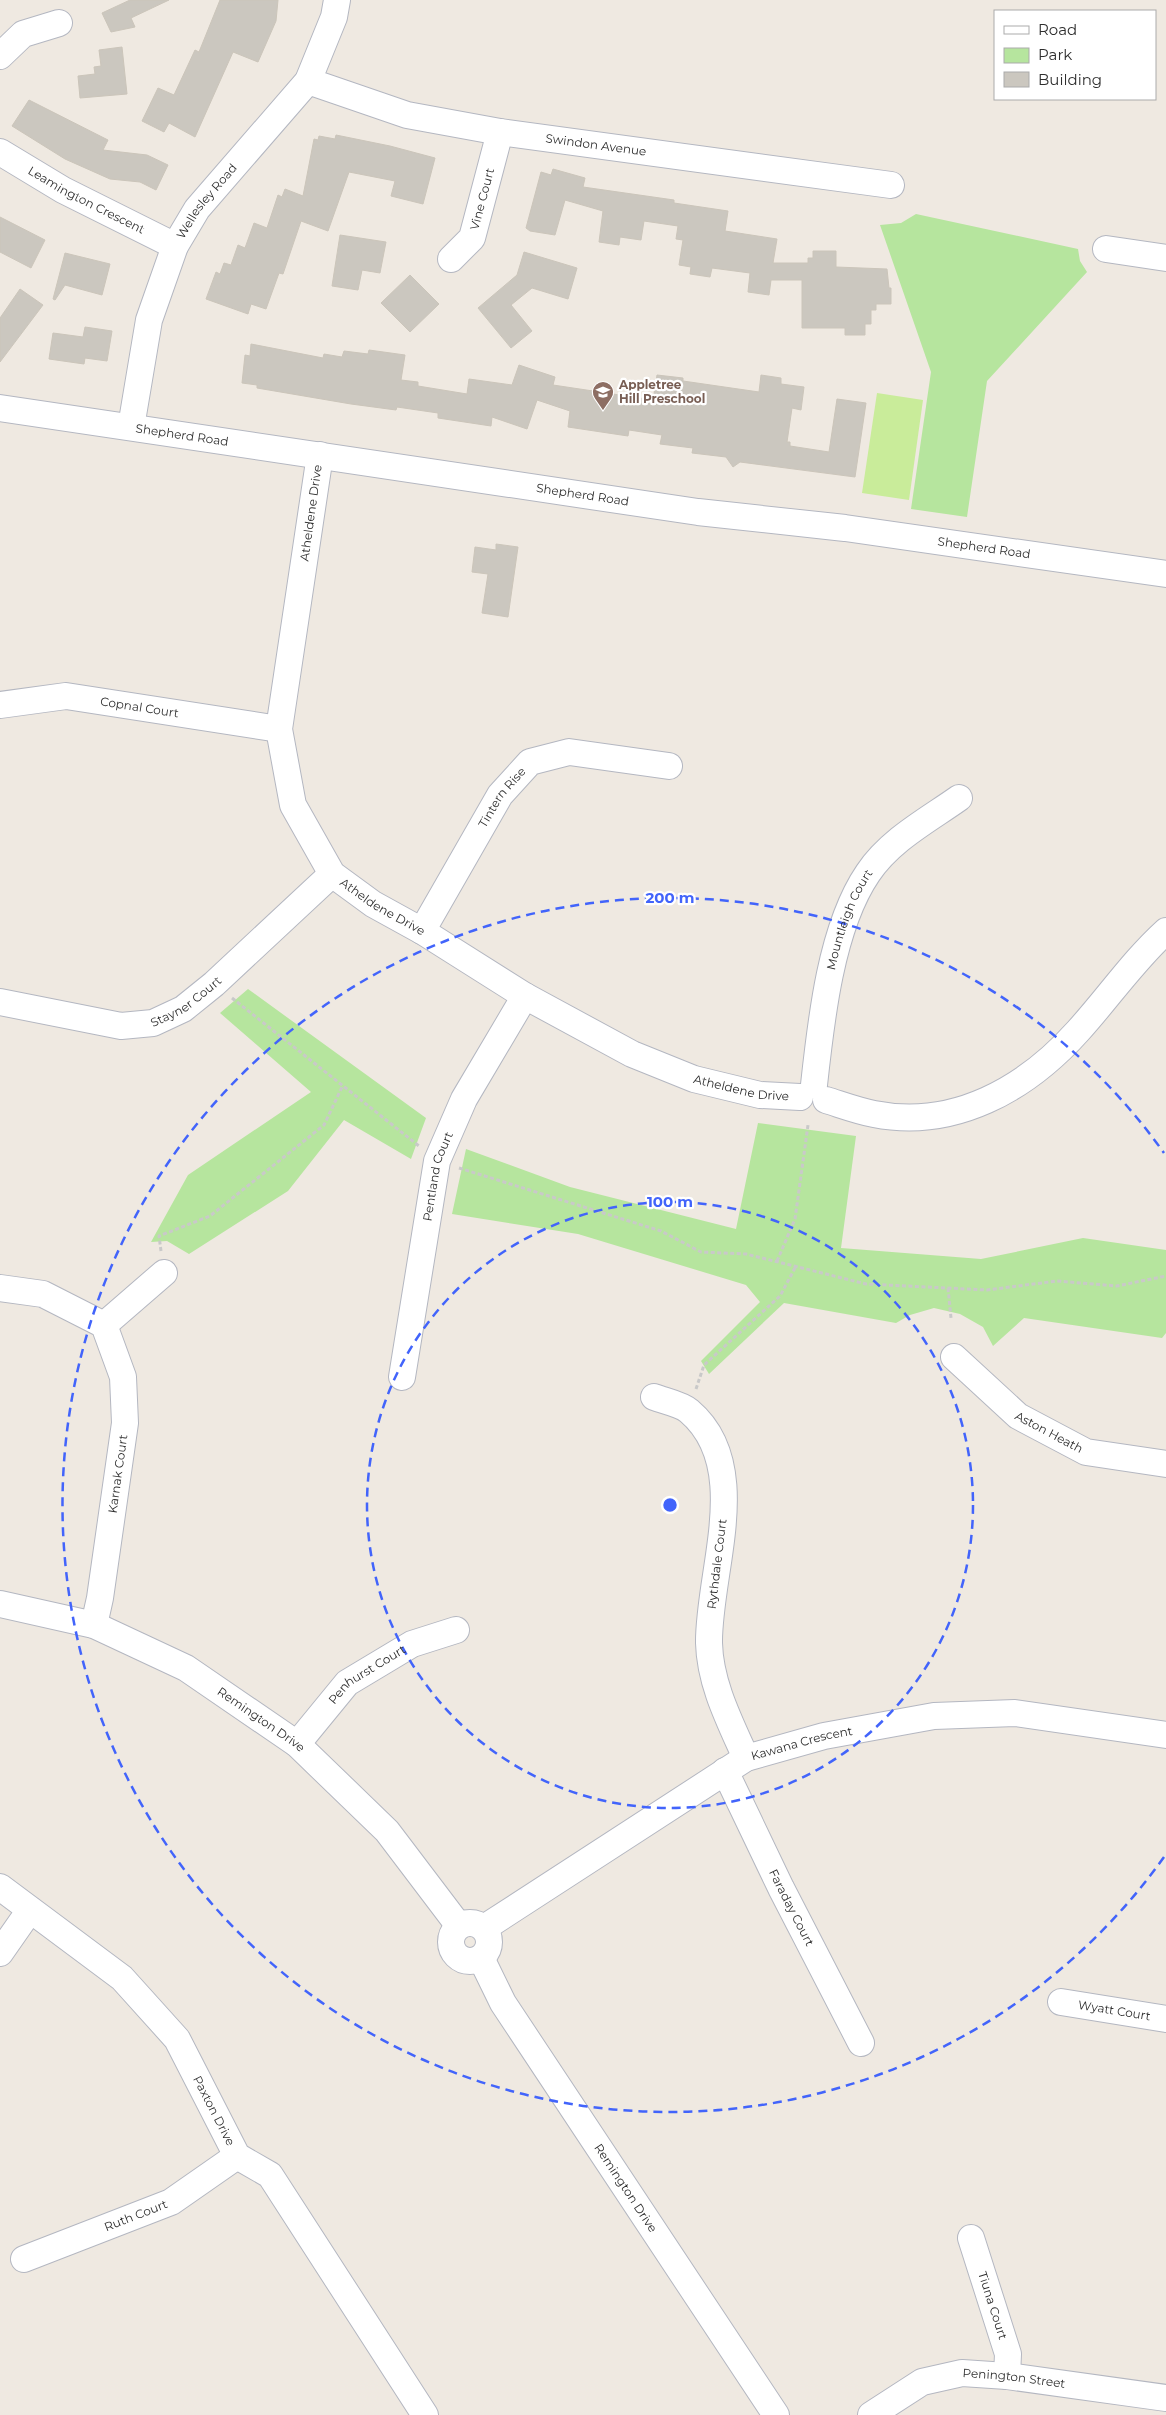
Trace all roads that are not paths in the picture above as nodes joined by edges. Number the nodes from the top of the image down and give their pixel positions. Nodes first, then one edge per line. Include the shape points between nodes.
1 (337, 0) edge
2 (59, 23) dead end
3 (0, 56) edge
4 (308, 81) junction
5 (500, 132) junction
6 (0, 152) edge
7 (891, 185) dead end
8 (175, 246) junction
9 (1106, 249) dead end
10 (1166, 258) edge
11 (451, 259) dead end
12 (0, 408) edge
13 (131, 427) junction
14 (320, 455) junction
15 (1166, 574) edge
16 (0, 705) edge
17 (279, 729) junction
18 (669, 766) dead end
19 (959, 798) dead end
20 (332, 874) junction
21 (422, 931) junction
22 (1166, 931) edge
23 (525, 996) junction
24 (0, 1002) edge
25 (813, 1094) junction
26 (164, 1273) road end
27 (0, 1288) edge
28 (104, 1325) junction
29 (954, 1357) dead end
30 (402, 1377) dead end
31 (654, 1397) dead end
32 (1166, 1464) edge
33 (0, 1604) edge
34 (94, 1625) junction
35 (456, 1630) dead end
36 (1166, 1735) edge
37 (297, 1744) junction
38 (735, 1765) junction
39 (0, 1887) edge
40 (30, 1910) junction
41 (471, 1927) junction
42 (0, 1953) edge
43 (481, 1958) junction
44 (1061, 2002) dead end
45 (1166, 2019) edge
46 (861, 2043) dead end
47 (237, 2156) junction
48 (971, 2238) dead end
49 (24, 2259) dead end
50 (1007, 2376) junction
51 (1166, 2398) edge
52 (420, 2413) edge
53 (776, 2415) edge
54 (870, 2415) edge

1 - 4 street, Wellesley Road via 334,17
2 - 3 street via 23,34
4 - 5 street, Swindon Avenue via 407,115
4 - 8 street, Wellesley Road via 197,209
5 - 7 street, Swindon Avenue
5 - 11 street, Vine Court via 472,238
6 - 8 street, Leamington Crescent via 63,190
8 - 13 street, Wellesley Road via 148,320
9 - 10 street
12 - 13 street, Shepherd Road
13 - 14 street, Shepherd Road
14 - 15 street, Shepherd Road via 698,512 845,528
14 - 17 street, Atheldene Drive
16 - 17 street, Copnal Court via 66,696
17 - 20 street, Atheldene Drive via 294,805
18 - 21 street, Tintern Rise via 570,752 530,762 500,795
19 - 25 street, Mountleigh Court via 899,840 869,872 849,909 835,950
20 - 21 street, Atheldene Drive via 373,904
20 - 24 street, Stayner Court via 184,1009 153,1023 120,1026
21 - 23 street, Atheldene Drive
22 - 25 street, Atheldene Drive via 1055,1055 1010,1090 946,1114 912,1117 874,1114
23 - 25 street, Atheldene Drive via 632,1054 694,1080 760,1095
23 - 30 street, Pentland Court via 464,1099 436,1161
26 - 28 street
27 - 28 street via 43,1294
28 - 34 street, Karnak Court via 123,1377 125,1423
29 - 32 street, Aston Heath via 1018,1416 1086,1452
31 - 38 street, Rythdale Court via 688,1410 706,1429 723,1478 725,1504 709,1644
33 - 34 street, Remington Drive
34 - 37 street, Remington Drive via 186,1668
35 - 37 street, Penhurst Court via 412,1644 347,1683
36 - 38 street, Kawana Crescent via 1015,1713 934,1716 824,1736
37 - 41 street, Remington Drive via 387,1831
38 - 41 street, Kawana Crescent
38 - 46 street, Faraday Court via 781,1888
39 - 40 street, Paxton Drive
40 - 42 street
40 - 47 street, Paxton Drive via 122,1978 176,2039
41 - 43 street via 490,1940
41 - 43 street via 451,1938 453,1951 468,1961
43 - 53 street, Remington Drive via 503,2003
44 - 45 street, Wyatt Court
47 - 49 street, Ruth Court via 172,2202
47 - 52 street, Paxton Drive via 270,2175
48 - 50 street, Tiuna Court via 1008,2354
50 - 51 street, Penington Street
50 - 54 street, Penington Street via 962,2373 922,2382

